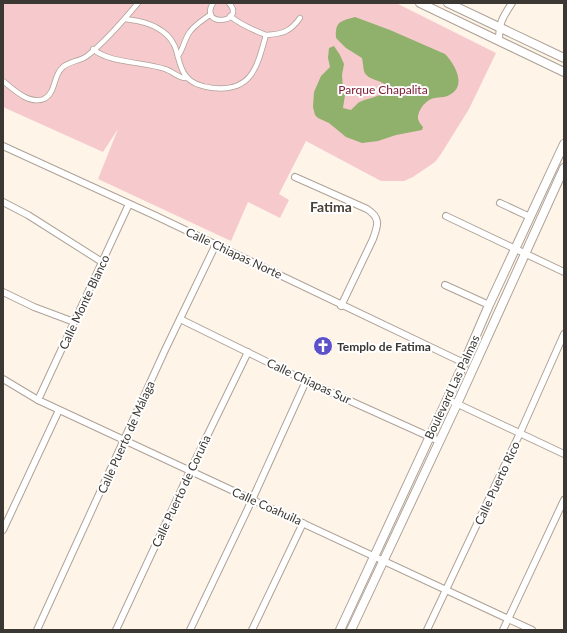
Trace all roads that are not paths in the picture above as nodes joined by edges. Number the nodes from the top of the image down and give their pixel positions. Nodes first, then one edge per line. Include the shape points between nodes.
1 (138, 3) edge
2 (213, 3) edge
3 (229, 3) edge
4 (420, 3) edge
5 (448, 3) edge
6 (512, 3) edge
7 (430, 5) edge
8 (211, 14) junction
9 (230, 16) junction
10 (300, 18) dead end
11 (125, 19) junction
12 (499, 27) junction
13 (266, 35) junction
14 (499, 41) junction
15 (94, 49) junction
16 (178, 56) junction
17 (564, 58) edge
18 (561, 71) edge
19 (187, 78) junction
20 (3, 81) edge
21 (564, 144) edge
22 (3, 146) edge
23 (564, 168) edge
24 (295, 177) dead end
25 (3, 202) edge
26 (500, 203) dead end
27 (129, 204) junction
28 (446, 216) dead end
29 (530, 217) junction
30 (216, 244) junction
31 (516, 249) junction
32 (525, 254) junction
33 (102, 262) junction
34 (564, 272) edge
35 (445, 285) dead end
36 (3, 292) edge
37 (341, 306) junction
38 (489, 306) junction
39 (180, 320) junction
40 (74, 322) junction
41 (564, 334) edge
42 (248, 352) junction
43 (464, 363) junction
44 (3, 379) edge
45 (306, 381) junction
46 (38, 400) junction
47 (447, 400) junction
48 (458, 404) junction
49 (59, 410) junction
50 (520, 433) junction
51 (430, 437) junction
52 (124, 440) junction
53 (439, 441) junction
54 (564, 454) edge
55 (190, 471) junction
56 (252, 500) junction
57 (564, 500) edge
58 (303, 523) junction
59 (3, 530) edge
60 (374, 556) junction
61 (383, 561) junction
62 (446, 591) junction
63 (509, 619) junction
64 (38, 630) edge
65 (116, 630) edge
66 (190, 630) edge
67 (252, 630) edge
68 (340, 630) edge
69 (351, 630) edge
70 (427, 630) edge
71 (503, 630) edge
72 (532, 630) edge

1 - 11 street
2 - 8 street via 210,8
3 - 9 street via 232,6
4 - 7 street
5 - 12 street
6 - 12 street
7 - 14 street
8 - 9 street via 215,20 222,21 229,19
8 - 16 street via 194,26
9 - 13 street via 252,30
10 - 13 street via 290,30
11 - 15 street
11 - 16 street via 145,22 160,29 169,37
12 - 14 street
12 - 17 street
13 - 19 street via 259,60 253,72 242,84 226,90 207,88
14 - 18 street
15 - 19 street via 98,54 165,69
15 - 20 street via 86,57 60,69 50,93 43,99 34,100 22,96
16 - 19 street via 179,64
17 - 18 street
21 - 29 street, Boulevard Las Palmas
22 - 27 street, Calle Chiapas Norte
23 - 32 street, Boulevard Las Palmas
24 - 37 street via 366,209 378,222 373,239
25 - 33 street
26 - 29 street
27 - 30 street, Calle Chiapas Norte
27 - 33 street, Calle Monte Blanco
28 - 31 street
29 - 31 street, Boulevard Las Palmas
30 - 37 street, Calle Chiapas Norte
30 - 39 street, Calle Puerto de Málaga
31 - 32 street
31 - 38 street, Boulevard Las Palmas
32 - 34 street
32 - 48 street, Boulevard Las Palmas
33 - 40 street, Calle Monte Blanco
35 - 38 street
36 - 40 street
37 - 43 street, Calle Chiapas Norte
38 - 43 street, Boulevard Las Palmas
39 - 42 street, Calle Chiapas Sur
39 - 52 street, Calle Puerto de Málaga
40 - 46 street, Calle Monte Blanco
41 - 50 street, Calle Puerto Rico
42 - 45 street, Calle Chiapas Sur
42 - 55 street, Calle Puerto de Coruña
43 - 47 street, Boulevard Las Palmas
44 - 46 street, Calle Coahuila
45 - 51 street, Calle Chiapas Sur
45 - 56 street
46 - 49 street, Calle Coahuila
47 - 48 street
47 - 51 street, Boulevard Las Palmas
48 - 50 street
48 - 53 street, Boulevard Las Palmas
49 - 52 street, Calle Coahuila
49 - 59 street
50 - 54 street
50 - 62 street, Calle Puerto Rico
51 - 53 street, Calle Chiapas Sur
51 - 60 street, Boulevard Las Palmas
52 - 55 street, Calle Coahuila
52 - 64 street, Calle Puerto de Málaga
53 - 61 street, Boulevard Las Palmas
55 - 56 street, Calle Coahuila
55 - 65 street, Calle Puerto de Coruña
56 - 58 street, Calle Coahuila
56 - 66 street
57 - 63 street
58 - 60 street, Calle Coahuila
58 - 67 street
60 - 61 street, Calle Coahuila
60 - 68 street, Boulevard Las Palmas
61 - 62 street, Calle Coahuila
61 - 69 street, Boulevard Las Palmas
62 - 63 street, Calle Coahuila
62 - 70 street, Calle Puerto Rico
63 - 71 street
63 - 72 street, Calle Coahuila

